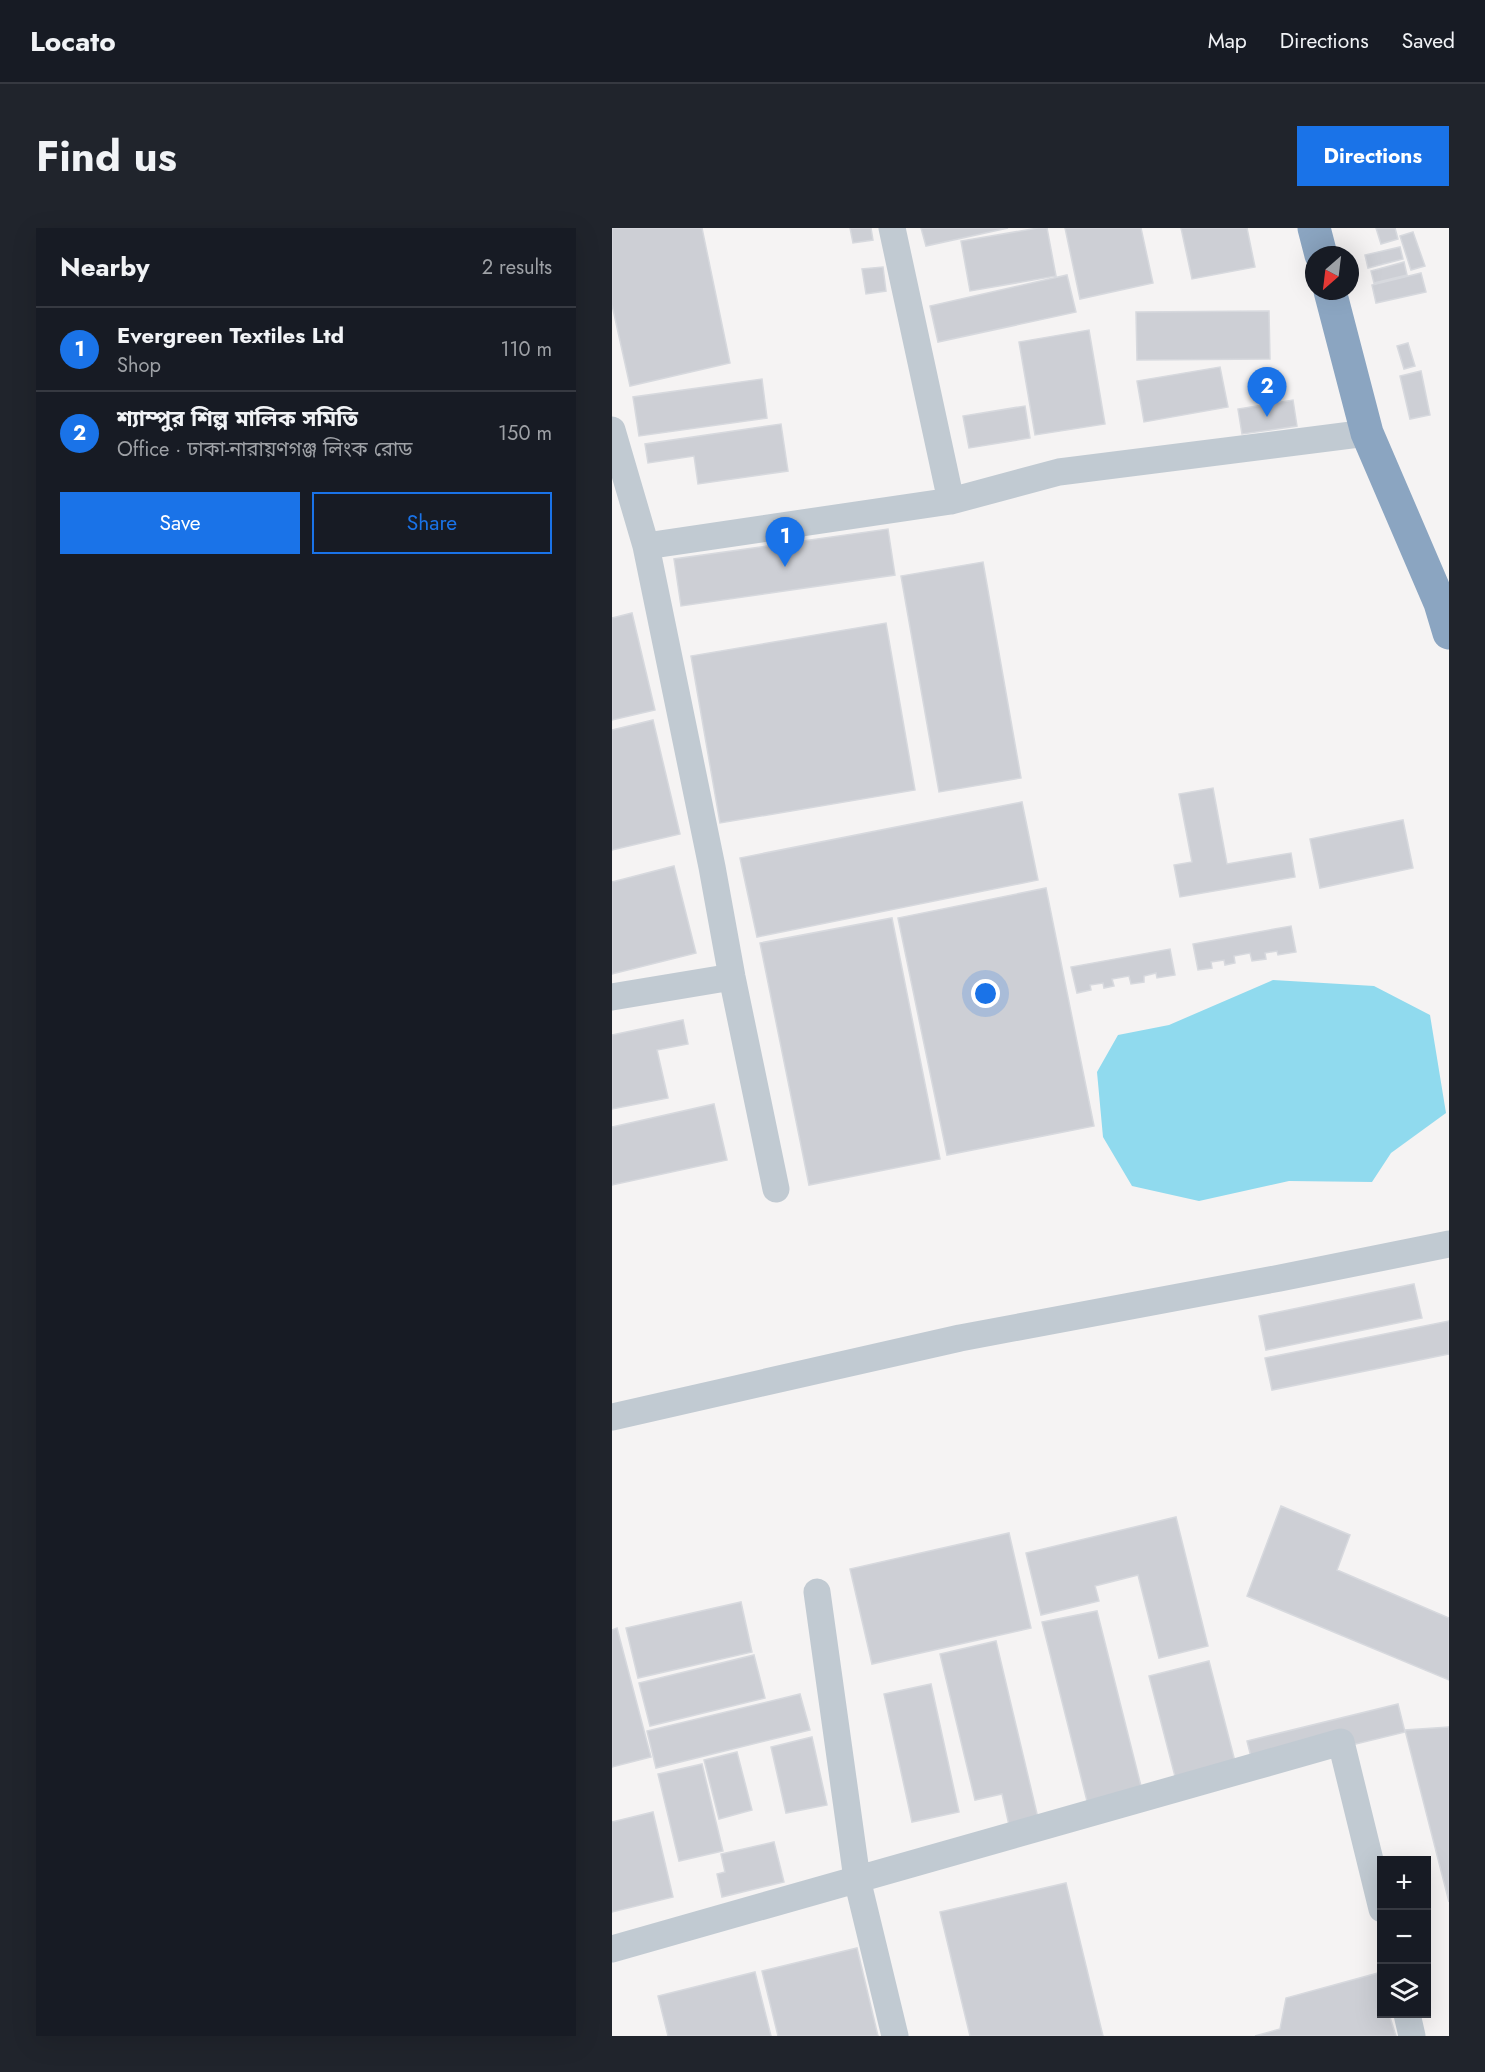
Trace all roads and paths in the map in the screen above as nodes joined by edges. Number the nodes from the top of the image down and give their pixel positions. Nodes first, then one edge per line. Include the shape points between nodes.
1 (892, 228) edge
2 (1314, 228) edge
3 (1319, 246) edge
4 (1332, 300) edge
5 (612, 430) edge
6 (1366, 433) junction
7 (951, 501) junction
8 (646, 546) junction
9 (1446, 612) edge
10 (732, 977) junction
11 (612, 997) edge
12 (776, 1189) dead end
13 (1449, 1244) edge
14 (612, 1417) edge
15 (817, 1592) dead end
16 (857, 1880) junction
17 (1377, 1889) edge
18 (612, 1949) edge
19 (1408, 2018) edge
20 (895, 2036) edge
21 (1412, 2036) edge

1 - 7 street
2 - 3 highway
4 - 6 highway
5 - 8 street
6 - 7 street via 1059,472
6 - 9 highway
7 - 8 street
8 - 10 street
10 - 11 street
10 - 12 street
13 - 14 street via 960,1338
15 - 16 street
16 - 17 street via 1341,1743
16 - 18 street
16 - 20 street
19 - 21 street

